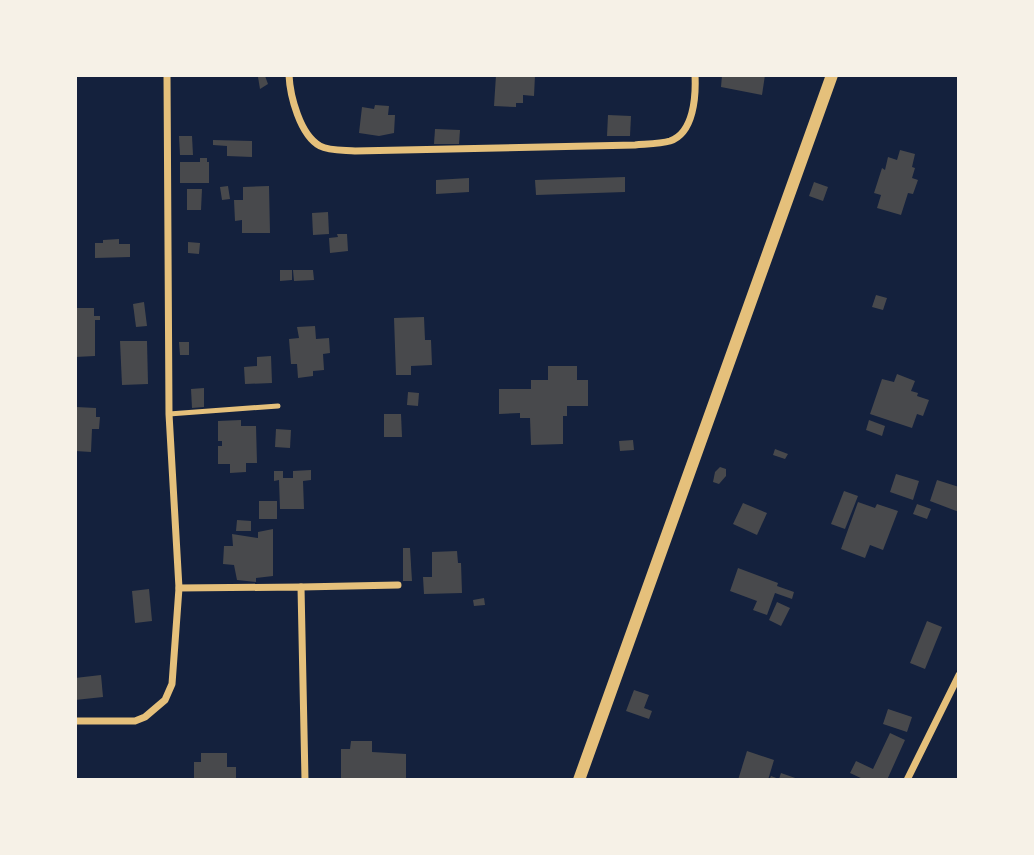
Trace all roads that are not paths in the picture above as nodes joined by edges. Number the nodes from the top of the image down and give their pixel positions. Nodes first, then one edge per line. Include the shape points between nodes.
1 (167, 75) edge
2 (289, 75) edge
3 (695, 75) edge
4 (832, 75) edge
5 (278, 406) dead end
6 (170, 414) junction
7 (398, 585) dead end
8 (301, 587) junction
9 (180, 588) junction
10 (959, 675) edge
11 (75, 720) edge
12 (305, 780) edge
13 (579, 780) edge
14 (907, 780) edge

1 - 6 street
2 - 3 street via 290,96 304,129 320,146 355,151 671,141 685,131
4 - 13 street
5 - 6 lane
6 - 9 street
7 - 8 street
8 - 9 street
8 - 12 street
9 - 11 street via 172,684 165,700 135,721
10 - 14 street

